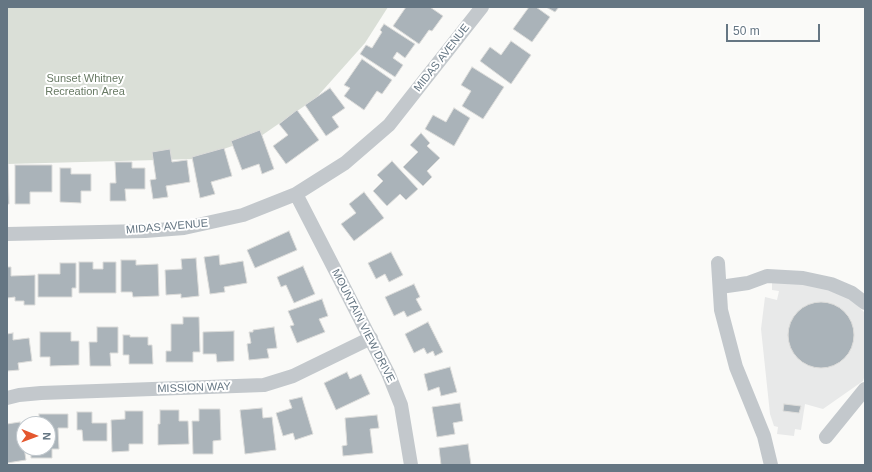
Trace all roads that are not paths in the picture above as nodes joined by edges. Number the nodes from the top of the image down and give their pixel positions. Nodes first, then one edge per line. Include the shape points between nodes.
1 (482, 7) edge
2 (296, 194) junction
3 (7, 234) edge
4 (718, 263) dead end
5 (720, 287) junction
6 (865, 303) edge
7 (370, 338) junction
8 (865, 389) edge
9 (7, 398) edge
10 (826, 437) dead end
11 (411, 465) edge
12 (771, 465) edge

1 - 2 street, MIDAS AVENUE via 389,125 345,163
2 - 3 street, MIDAS AVENUE via 243,215 184,228
2 - 7 street, MOUNTAIN VIEW DRIVE
4 - 5 street
5 - 6 street via 748,283 767,276 804,278 831,284 852,293
5 - 12 street via 721,310 736,367 764,436
7 - 9 street, MISSION WAY via 294,376 264,385 19,394
7 - 11 street, MOUNTAIN VIEW DRIVE via 401,405
8 - 10 street

